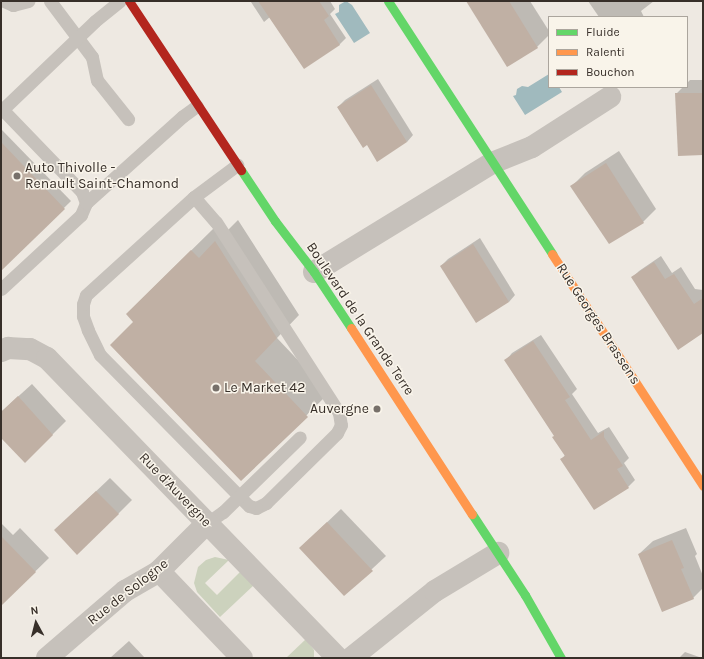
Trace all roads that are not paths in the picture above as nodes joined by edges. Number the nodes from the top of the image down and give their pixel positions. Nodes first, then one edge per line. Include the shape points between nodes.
1 (4, 1) edge
2 (28, 1) edge
3 (50, 1) edge
4 (120, 1) edge
5 (129, 1) edge
6 (388, 1) edge
7 (78, 37) junction
8 (610, 97) dead end
9 (197, 106) junction
10 (2, 108) edge
11 (128, 119) dead end
12 (492, 163) junction
13 (237, 165) junction
14 (194, 197) junction
15 (86, 203) junction
16 (314, 272) junction
17 (1, 289) edge
18 (1, 351) edge
19 (300, 437) dead end
20 (703, 486) edge
21 (240, 496) junction
22 (207, 523) junction
23 (498, 553) junction
24 (159, 571) junction
25 (47, 658) edge
26 (242, 658) edge
27 (338, 658) edge
28 (351, 658) edge
29 (561, 658) edge

1 - 2 lane via 13,5
3 - 7 lane
4 - 7 lane
5 - 9 street, Boulevard de la Grande Terre
6 - 12 street, Rue Georges Brassens
7 - 10 lane
7 - 11 lane via 92,57 97,80
8 - 12 street via 532,148
9 - 13 street, Boulevard de la Grande Terre
9 - 15 lane via 182,116
10 - 15 lane via 82,192
12 - 16 street
12 - 20 street, Rue Georges Brassens
13 - 14 lane
13 - 16 street, Boulevard de la Grande Terre
14 - 21 lane via 86,295 83,304 84,316 100,355
14 - 21 lane via 216,222 339,414 341,425 337,434 266,503 256,508 249,506
15 - 17 lane via 81,215
16 - 23 street, Boulevard de la Grande Terre
18 - 22 street, Rue d'Auvergne via 8,348 30,349 47,358
19 - 21 lane
21 - 22 lane
22 - 24 street, Rue de Sologne
22 - 27 street, Rue d'Auvergne
23 - 28 street via 435,591
23 - 29 street, Boulevard de la Grande Terre
24 - 25 street, Rue de Sologne via 125,591
24 - 26 street

